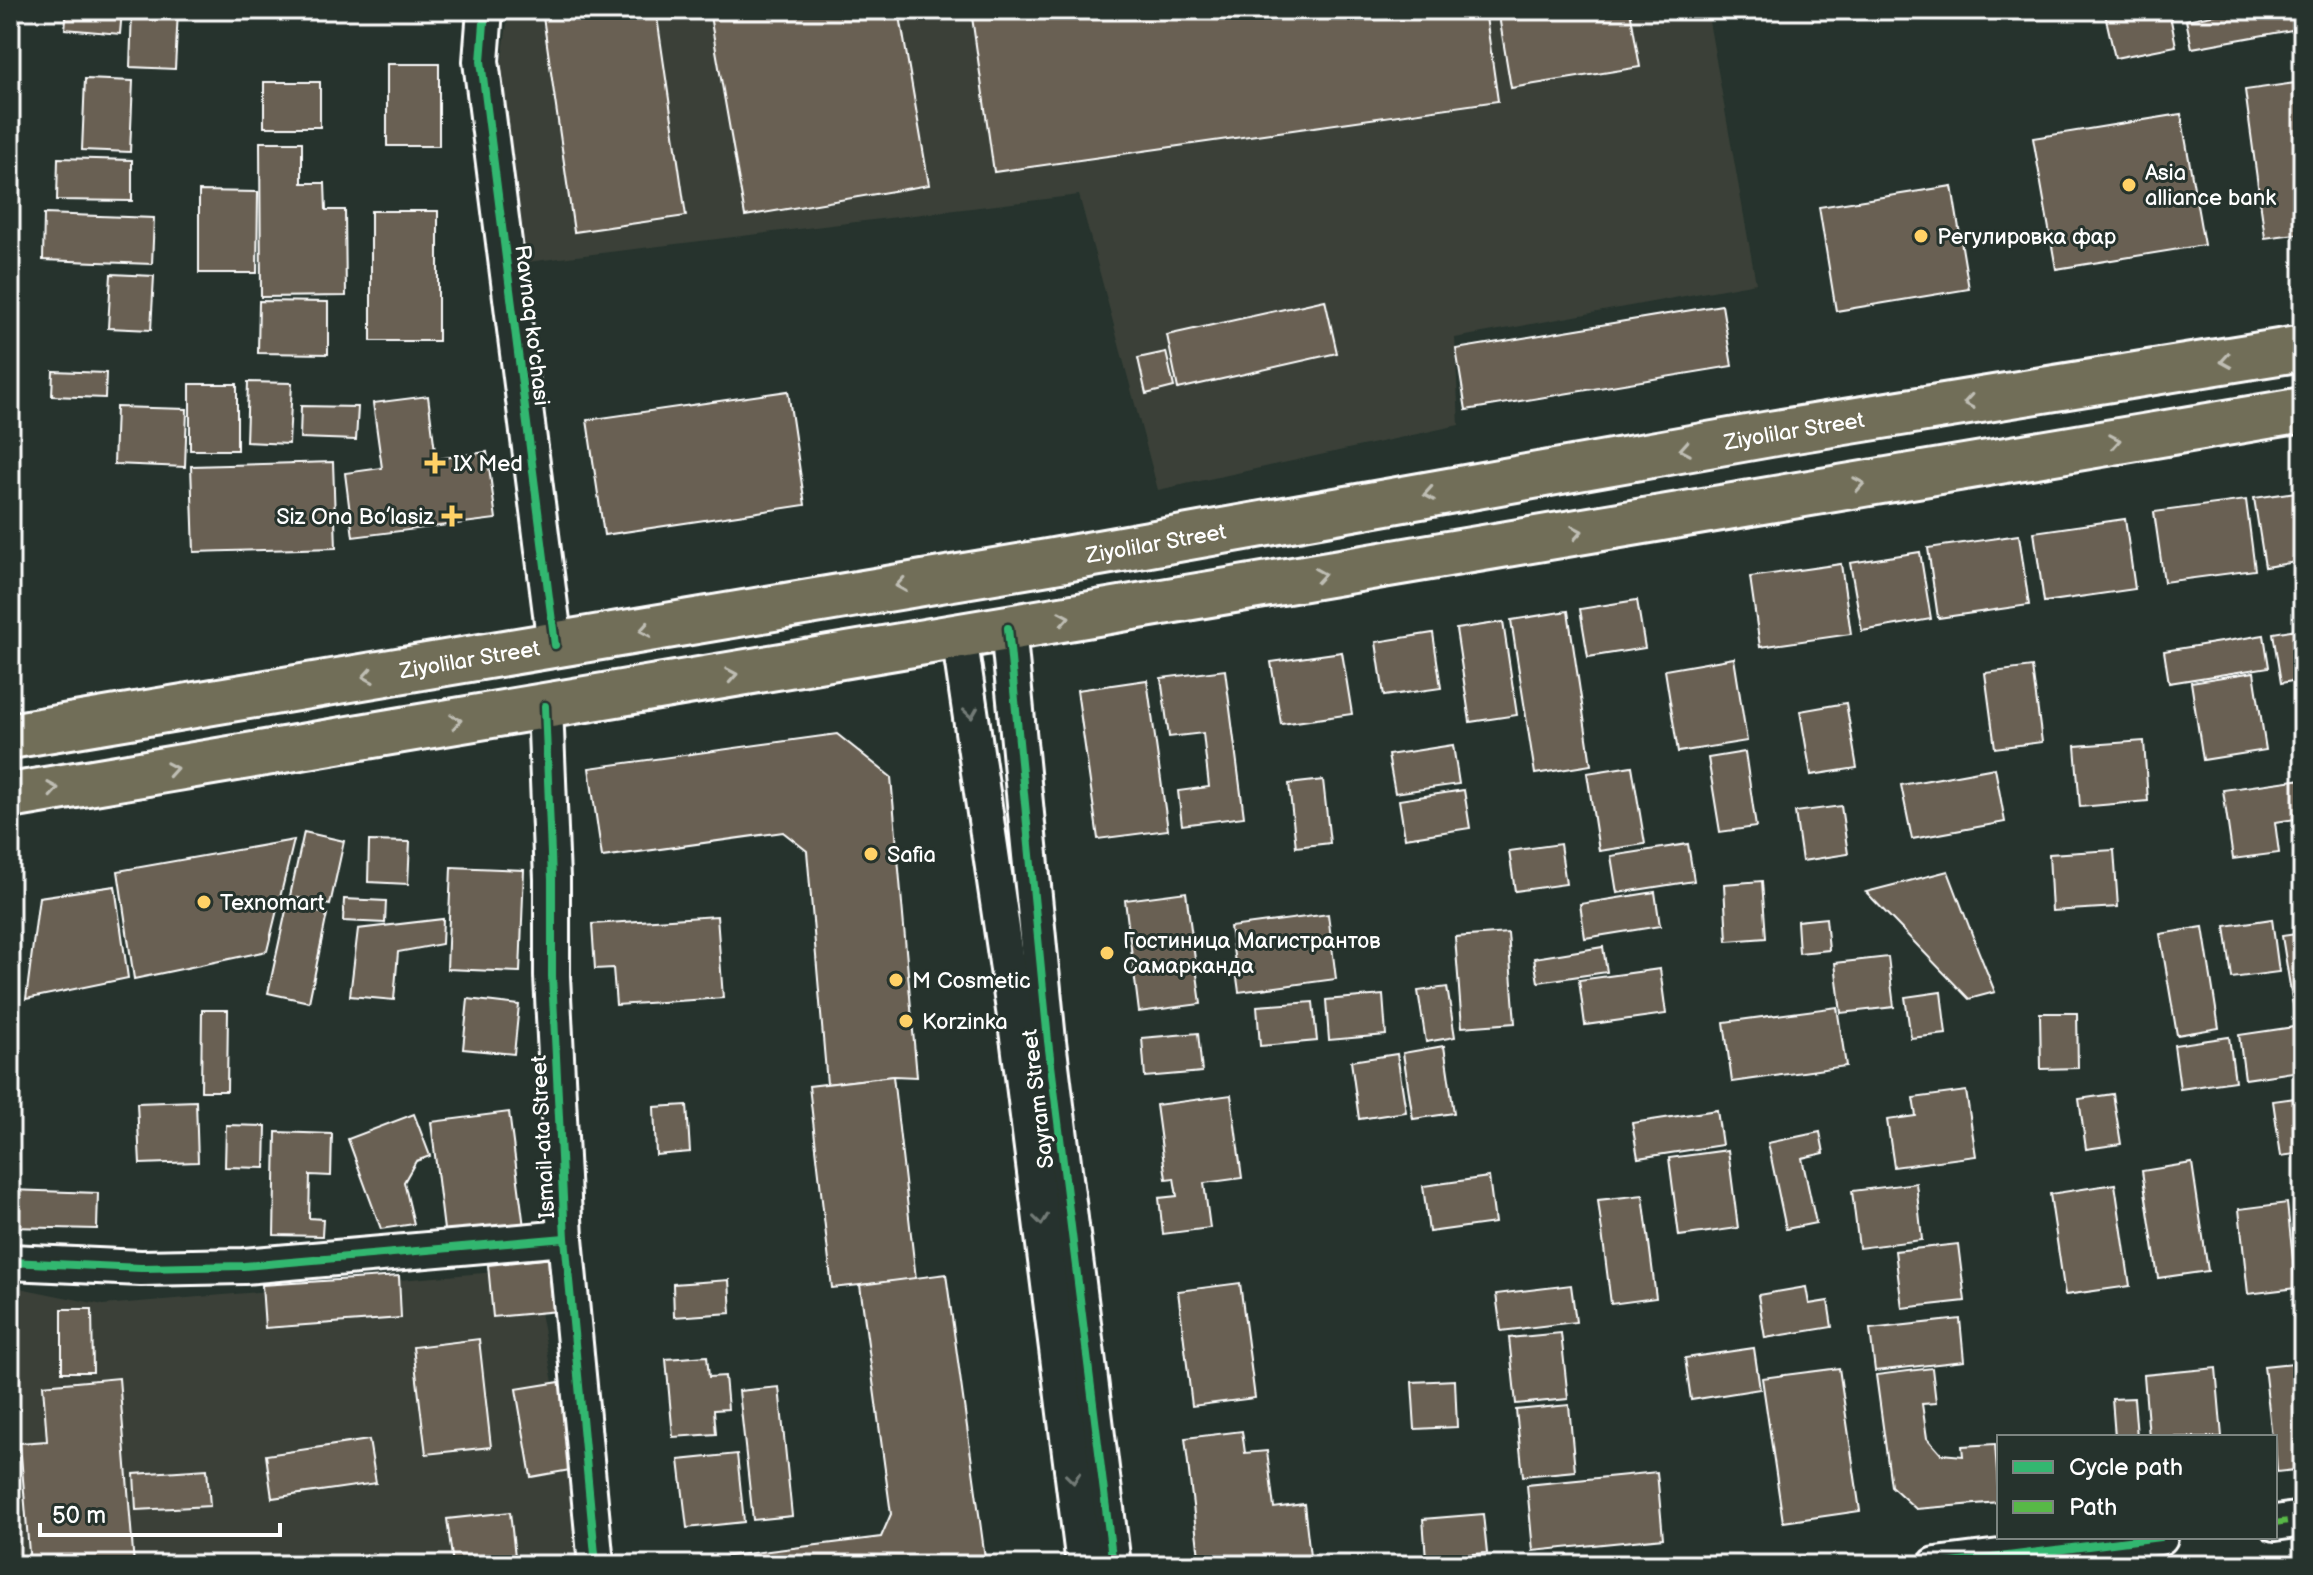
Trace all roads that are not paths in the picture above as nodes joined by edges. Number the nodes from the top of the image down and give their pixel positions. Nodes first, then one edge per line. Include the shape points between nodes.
1 (485, 10) edge
2 (2303, 348) edge
3 (2303, 410) edge
4 (1770, 434) junction
5 (1782, 497) junction
6 (978, 573) junction
7 (1008, 628) junction
8 (959, 636) junction
9 (555, 645) junction
10 (545, 706) junction
11 (10, 736) edge
12 (10, 796) edge
13 (565, 1238) junction
14 (10, 1262) edge
15 (2303, 1519) edge
16 (2277, 1523) edge
17 (2144, 1539) edge
18 (596, 1565) edge
19 (1084, 1565) edge
20 (1113, 1565) edge
21 (1936, 1565) edge

1 - 9 street, Ravnaq ko'chasi via 481,61
2 -> 4 main road, Ziyolilar Street
5 -> 3 main road
4 - 5 main road
4 -> 6 main road, Ziyolilar Street
7 -> 5 main road
6 - 7 main road, Sayram Street
6 - 8 main road, Sayram Street
6 -> 9 main road, Ziyolilar Street
7 - 8 main road
7 - 20 street, Sayram Street via 1048,1041
10 -> 8 main road
8 -> 19 street, Sayram Street via 1019,1044
9 -> 11 main road, Ziyolilar Street
12 -> 10 main road
10 - 13 street, Ismail-ata Street
13 - 14 street via 244,1266
13 - 18 street, Ismail-ata Street
15 - 16 street
17 - 21 street

